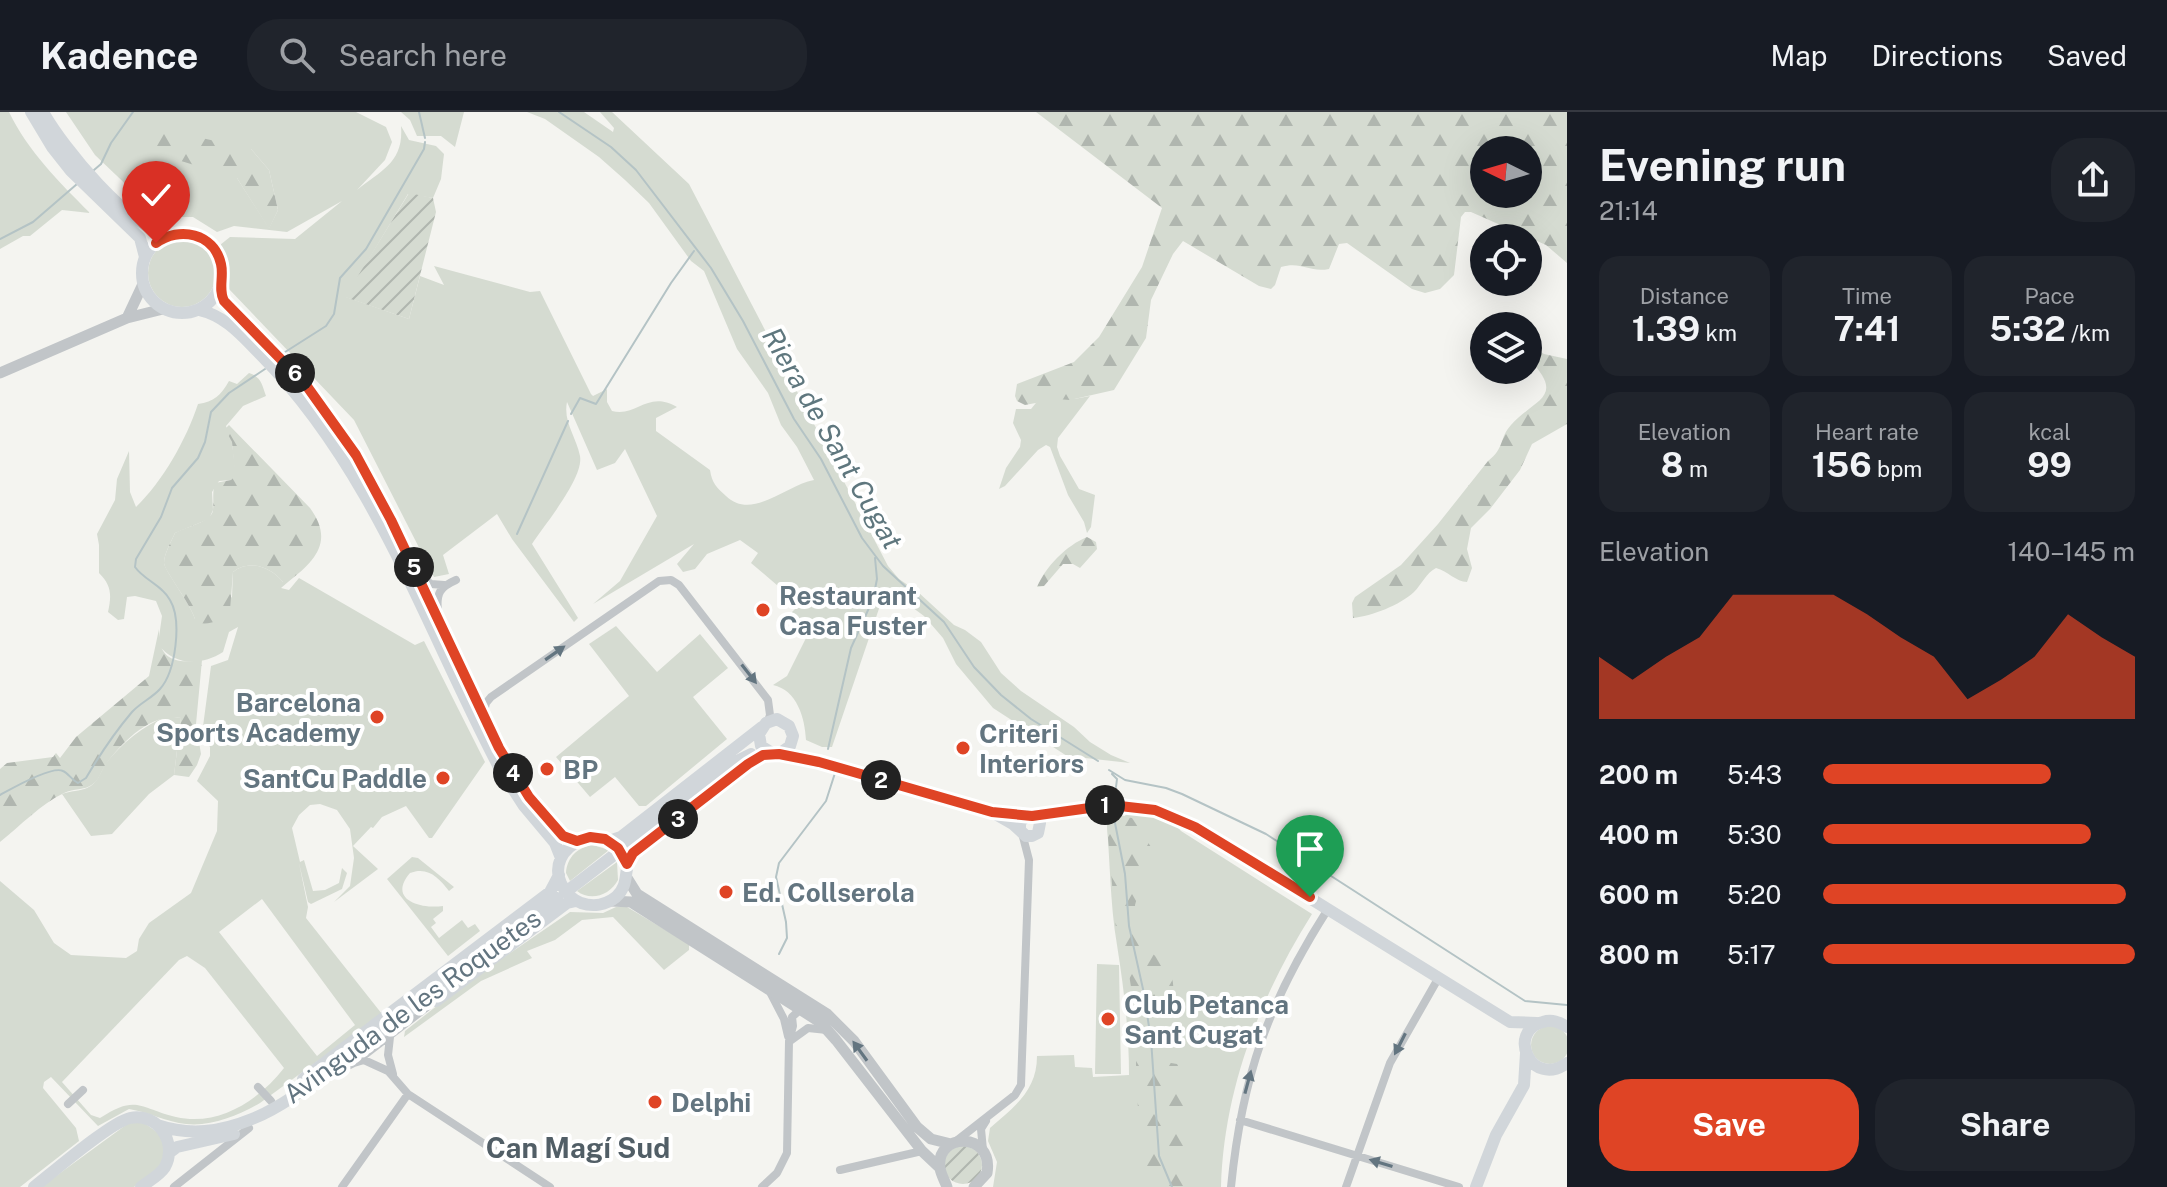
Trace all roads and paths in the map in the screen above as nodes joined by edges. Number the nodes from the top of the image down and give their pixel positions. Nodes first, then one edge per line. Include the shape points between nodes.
1 (31, 112) edge
2 (43, 112) edge
3 (75, 167) junction
4 (100, 192) junction
5 (169, 235) junction
6 (145, 257) junction
7 (143, 284) junction
8 (220, 287) junction
9 (163, 309) junction
10 (199, 310) junction
11 (127, 318) junction
12 (232, 319) junction
13 (0, 373) edge
14 (351, 458) junction
15 (415, 570) junction
16 (456, 580) dead end
17 (444, 585) junction
18 (439, 620) junction
19 (484, 713) junction
20 (763, 727) junction
21 (793, 739) junction
22 (772, 752) junction
23 (815, 761) junction
24 (731, 764) junction
25 (1071, 811) junction
26 (992, 812) junction
27 (1030, 816) junction
28 (1021, 832) junction
29 (1038, 832) junction
30 (577, 841) junction
31 (609, 841) junction
32 (628, 844) dead end
33 (614, 855) dead end
34 (561, 858) junction
35 (1029, 860) junction
36 (627, 871) junction
37 (559, 875) junction
38 (571, 888) dead end
39 (557, 898) dead end
40 (576, 901) junction
41 (611, 901) junction
42 (1328, 909) junction
43 (1439, 977) junction
44 (765, 980) junction
45 (427, 1007) joint
46 (800, 1008) junction
47 (1510, 1022) junction
48 (1537, 1023) junction
49 (830, 1024) junction
50 (1567, 1027) edge
51 (391, 1036) junction
52 (789, 1041) junction
53 (1525, 1048) junction
54 (388, 1055) junction
55 (354, 1063) junction
56 (1567, 1063) edge
57 (376, 1066) junction
58 (1546, 1069) junction
59 (393, 1075) junction
60 (1524, 1085) junction
61 (258, 1087) dead end
62 (83, 1090) dead end
63 (408, 1094) junction
64 (295, 1095) junction
65 (68, 1104) dead end
66 (268, 1107) junction
67 (989, 1116) junction
68 (1240, 1120) junction
69 (157, 1125) junction
70 (242, 1126) junction
71 (953, 1144) junction
72 (922, 1151) junction
73 (983, 1151) junction
74 (169, 1153) junction
75 (1357, 1156) junction
76 (940, 1168) junction
77 (840, 1170) dead end
78 (948, 1185) edge
79 (981, 1185) edge
80 (34, 1187) edge
81 (141, 1187) edge
82 (174, 1187) edge
83 (342, 1187) edge
84 (550, 1187) edge
85 (762, 1187) edge
86 (1231, 1187) edge
87 (1346, 1187) edge
88 (1459, 1187) edge
89 (1476, 1187) edge

1 - 3 main road via 52,147
2 - 3 main road
3 - 4 main road
4 - 5 main road via 142,225
4 - 6 main road via 140,238
5 - 6 main road
5 - 8 main road via 189,234 211,245 222,268
6 - 7 main road
7 - 9 main road
7 - 11 street
8 - 10 main road
8 - 12 main road
9 - 10 main road
9 - 11 street
10 - 12 main road
11 - 13 street
12 - 14 main road via 306,385
14 - 15 main road
14 - 34 main road via 500,769
15 - 17 street via 431,584
15 - 18 main road
16 - 17 street
17 - 18 street via 437,597
18 - 19 main road
19 -> 20 street via 491,697 659,581 671,580 768,700 770,715
19 - 30 main road via 529,797 560,834
20 - 21 main road via 777,719 785,722
20 - 22 main road via 760,742
20 - 24 main road
20 - 31 main road
21 - 22 main road via 788,749
21 - 23 main road via 799,751
22 - 23 main road
22 - 24 main road
22 - 36 main road via 735,773 633,853
23 - 26 main road
24 - 32 main road
25 - 27 main road
25 - 29 main road
25 - 42 main road via 1122,805 1174,816
26 - 27 main road
26 - 28 main road
27 - 28 main road via 1020,822
27 - 29 main road via 1038,820
28 - 29 main road
28 - 35 street
29 - 35 street
30 - 31 main road
30 - 34 main road
31 - 36 main road via 622,853
33 - 38 main road
34 - 37 main road
35 - 67 street via 1022,1076 1015,1095
36 - 41 main road via 622,890
36 - 44 street via 637,894
37 - 40 main road
37 - 66 main road via 550,892
39 - 64 main road, Avinguda de les Roquetes
40 - 41 main road
40 - 45 main road
41 - 44 street via 631,902
42 - 43 main road
68 -> 42 street via 1273,1006
43 - 47 main road
43 -> 75 street via 1390,1063
44 - 46 street
44 - 49 street via 806,998
44 - 52 street
45 - 51 street
46 - 49 street
46 - 52 street
47 - 48 main road
47 - 53 main road
48 - 50 main road via 1555,1021
48 - 53 main road via 1527,1032
49 - 52 street via 808,1028
71 -> 49 street via 931,1139 917,1127 854,1041
49 - 72 street
51 - 54 street
51 - 55 street
52 - 85 street via 787,1153
53 - 58 main road via 1532,1063
53 - 60 main road
54 - 57 street
54 - 59 street
55 - 57 street via 364,1060
55 - 64 street
56 - 58 main road
57 - 59 street
58 - 60 main road
59 - 63 street
60 - 89 main road via 1496,1135
61 - 66 street
62 - 65 street
63 - 83 street
63 - 84 street
64 - 66 main road, Avinguda de les Roquetes
66 - 70 main road, Avinguda de les Roquetes
67 - 71 street
67 - 73 street via 981,1129
68 - 75 street
68 - 86 street
69 - 70 main road, Avinguda de les Roquetes via 194,1133
69 - 74 main road via 168,1139
69 - 80 main road, Avinguda de les Roquetes via 139,1117 121,1121
70 - 74 main road, Avinguda de les Roquetes via 230,1135
70 - 82 street, Avinguda de les Roquetes
71 - 73 street via 970,1142
71 - 76 street via 941,1157
72 - 76 street
72 - 77 street
73 - 79 street via 988,1165
74 - 81 main road via 162,1170
75 - 87 street
88 -> 75 street
76 - 78 street

